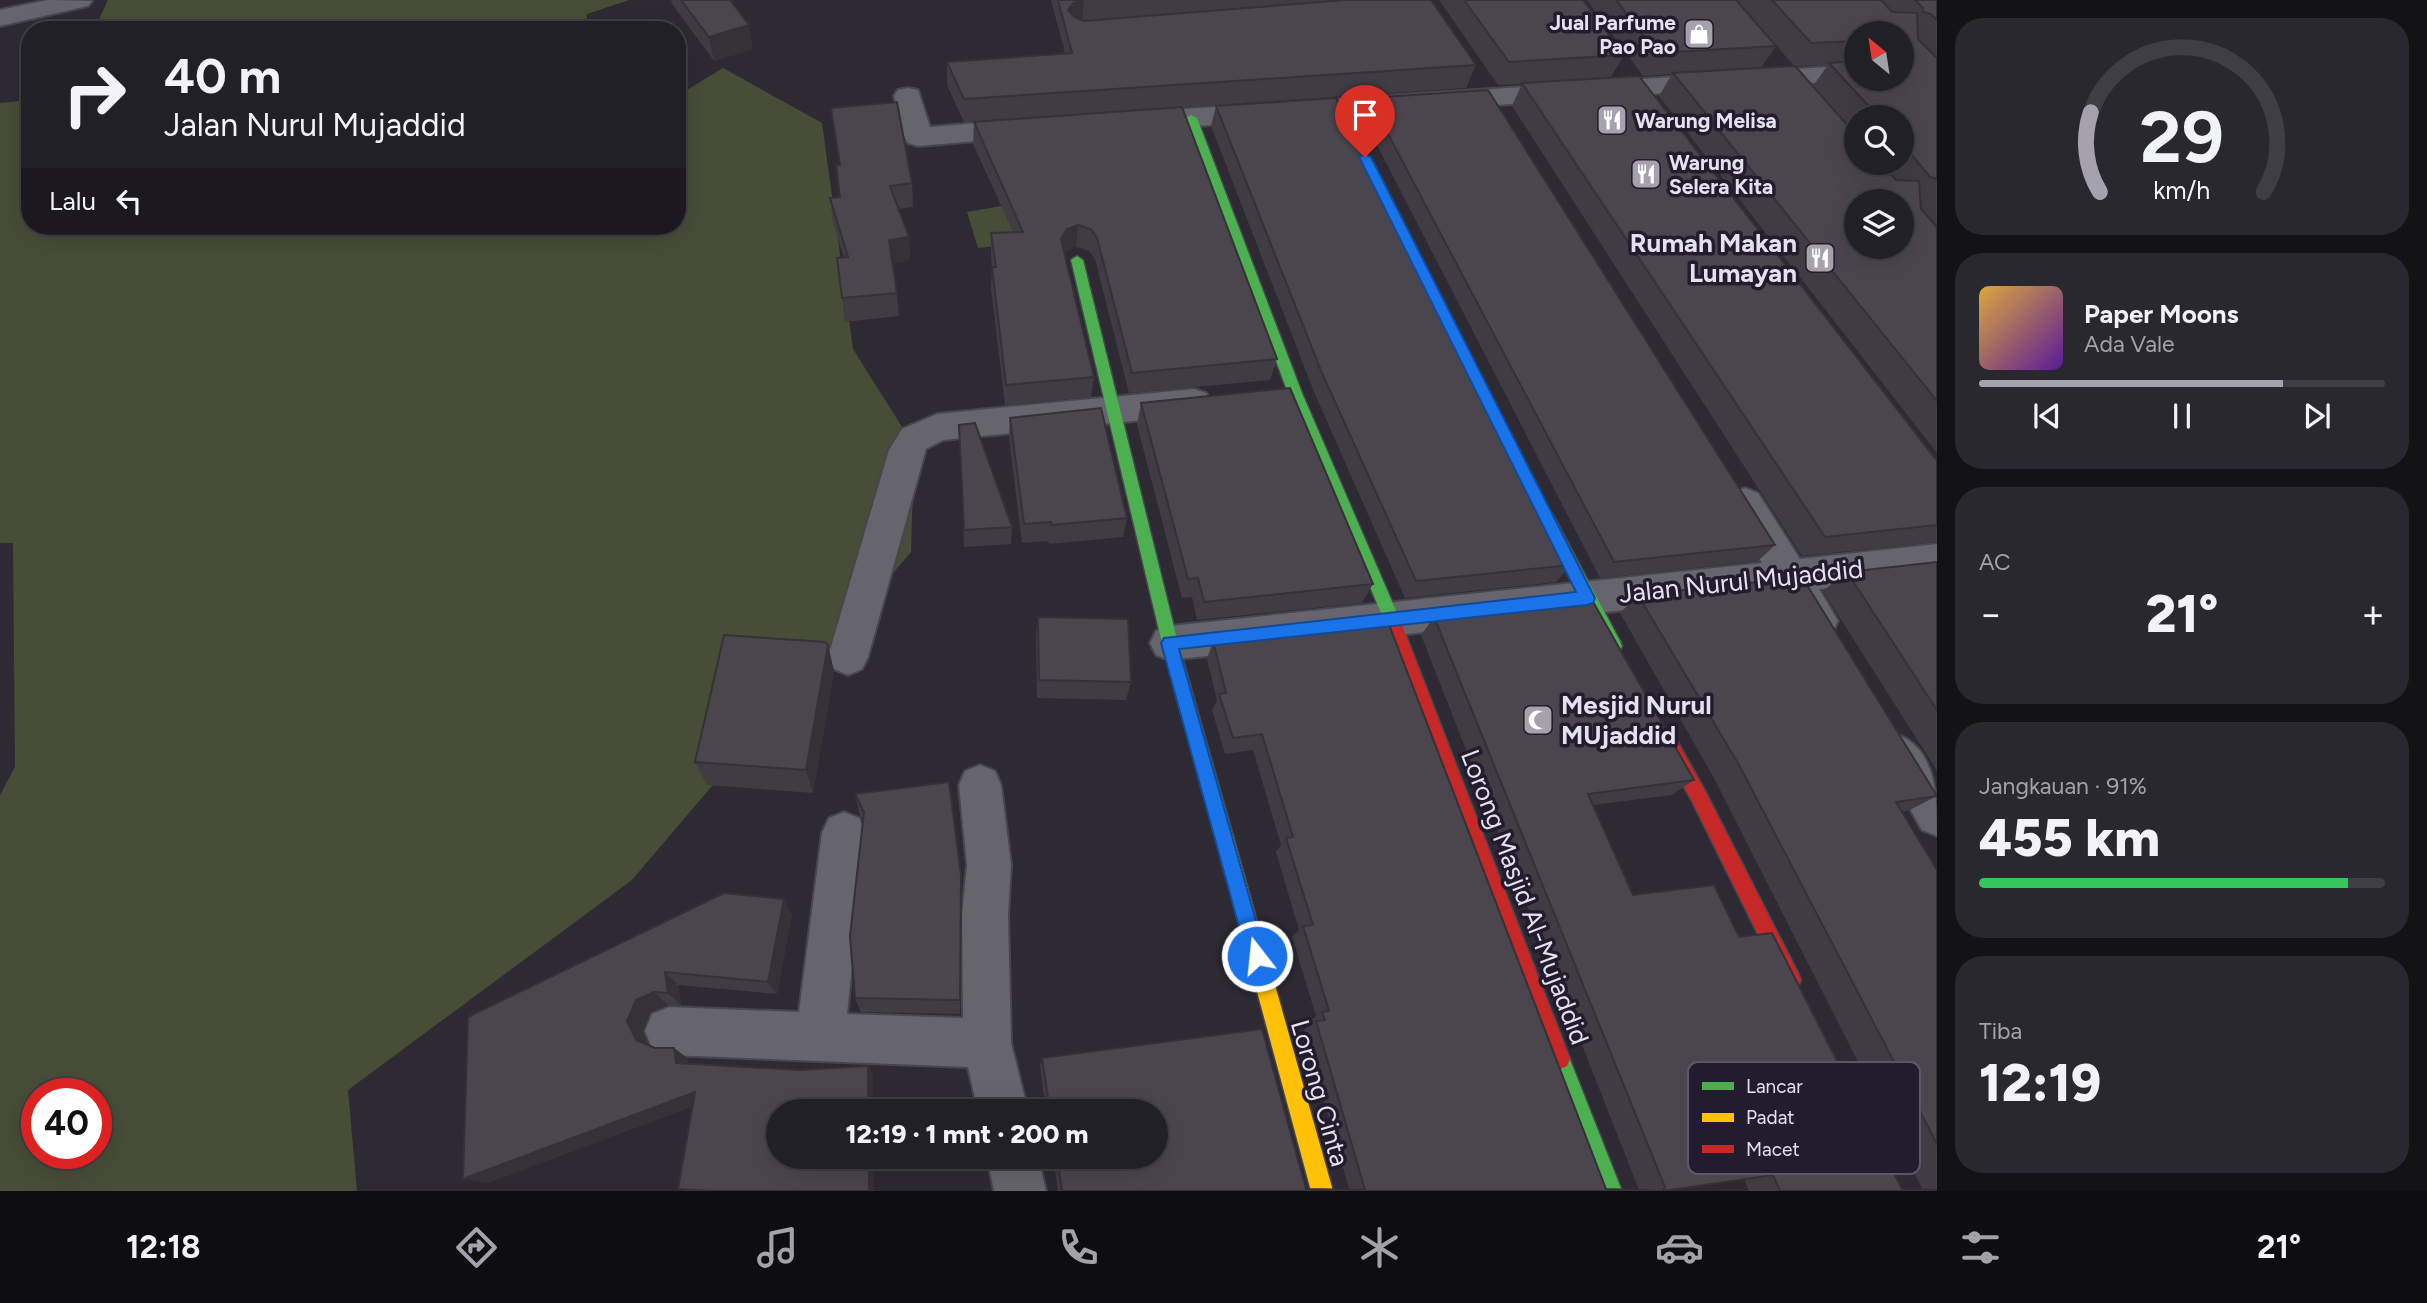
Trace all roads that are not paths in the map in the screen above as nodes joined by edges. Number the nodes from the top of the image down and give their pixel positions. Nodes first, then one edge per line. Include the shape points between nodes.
1 (79, 1) edge
2 (0, 18) edge
3 (1762, 49) edge
4 (1844, 76) edge
5 (1796, 88) junction
6 (908, 96) dead end
7 (1191, 118) junction
8 (1124, 122) edge
9 (1056, 125) edge
10 (1077, 260) dead end
11 (1226, 399) edge
12 (1115, 409) junction
13 (1732, 483) edge
14 (1538, 500) edge
15 (1937, 560) edge
16 (1791, 576) junction
17 (1587, 598) junction
18 (1392, 620) junction
19 (1170, 643) junction
20 (1835, 648) edge
21 (1620, 656) edge
22 (848, 657) dead end
23 (1878, 719) edge
24 (1659, 725) edge
25 (980, 785) dead end
26 (1937, 815) edge
27 (844, 833) dead end
28 (1797, 993) edge
29 (669, 1031) dead end
30 (820, 1037) junction
31 (988, 1043) junction
32 (1000, 1099) edge
33 (1015, 1169) edge
34 (1020, 1191) edge
35 (1322, 1191) edge
36 (1611, 1191) edge

1 - 2 street
3 - 5 street
4 - 5 street
5 - 7 street via 1635,88 1489,97 1344,114
6 - 9 street via 918,137
7 - 8 street
7 - 18 street, Lorong Masjid Al-Mujaddid via 1281,394
10 - 12 street, Lorong Cinta
11 - 12 street
12 - 19 street, Lorong Cinta
12 - 22 street via 937,427 914,439 907,450
13 - 16 street
14 - 17 street
15 - 16 street, Jalan Nurul Mujaddid
16 - 17 street, Jalan Nurul Mujaddid
16 - 20 street
17 - 18 street, Jalan Nurul Mujaddid
17 - 21 street
18 - 19 street, Jalan Nurul Mujaddid
18 - 36 street, Lorong Masjid Al-Mujaddid
19 - 35 street, Lorong Cinta
23 - 26 street
24 - 28 street
25 - 31 street via 989,865 985,915
27 - 30 street
29 - 30 street
30 - 31 street
31 - 32 street
33 - 34 street

